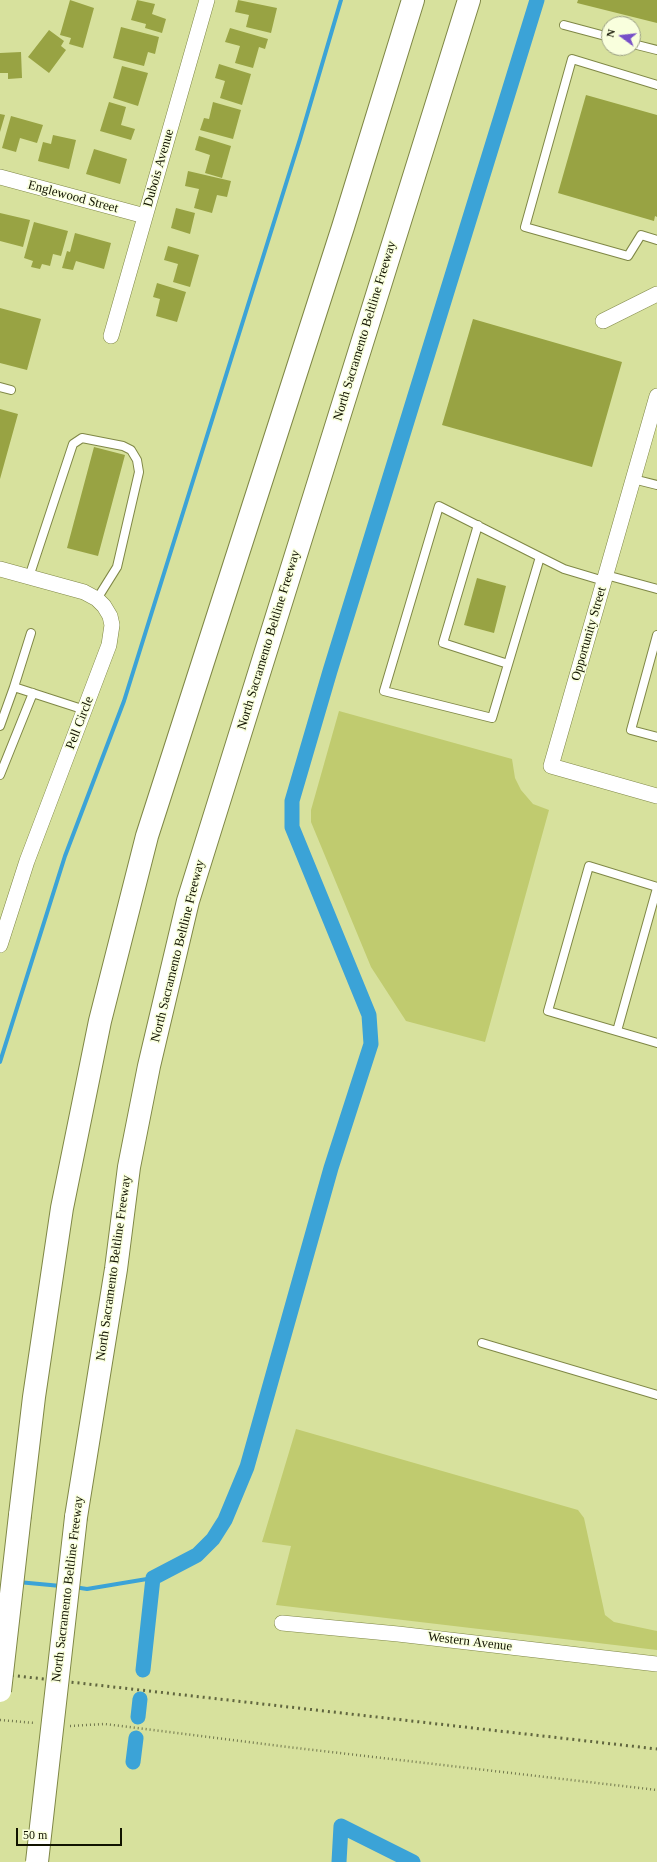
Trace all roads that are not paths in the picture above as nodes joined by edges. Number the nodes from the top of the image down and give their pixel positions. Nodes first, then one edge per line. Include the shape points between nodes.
1 (207, 0) edge
2 (412, 0) edge
3 (469, 0) edge
4 (564, 25) dead end
5 (601, 35) edge
6 (641, 46) edge
7 (657, 50) edge
8 (657, 85) edge
9 (0, 177) edge
10 (145, 216) junction
11 (657, 240) edge
12 (657, 294) edge
13 (603, 321) dead end
14 (111, 336) dead end
15 (0, 387) edge
16 (11, 390) dead end
17 (657, 396) edge
18 (633, 479) junction
19 (657, 485) edge
20 (478, 526) junction
21 (540, 557) junction
22 (0, 568) edge
23 (29, 577) junction
24 (605, 578) junction
25 (657, 589) edge
26 (97, 599) junction
27 (31, 633) dead end
28 (657, 635) edge
29 (508, 664) junction
30 (14, 687) junction
31 (33, 693) junction
32 (85, 710) junction
33 (0, 726) edge
34 (657, 737) edge
35 (0, 775) edge
36 (657, 796) edge
37 (657, 888) edge
38 (0, 945) edge
39 (617, 1031) junction
40 (657, 1043) edge
41 (482, 1343) dead end
42 (657, 1395) edge
43 (282, 1622) dead end
44 (657, 1664) edge
45 (0, 1691) edge
46 (37, 1862) edge

1 - 10 street, Dubois Avenue
2 - 45 highway, bridge via 341,234 143,851 100,1021 62,1208 34,1397
3 - 46 highway, North Sacramento Beltline Freeway, bridge via 188,901 149,1066 129,1167 116,1269 76,1517
4 - 5 lane
6 - 7 lane
8 - 11 lane via 572,59 525,227 628,256 641,235
9 - 10 street, Englewood Street
10 - 14 street, Dubois Avenue
12 - 13 street
15 - 16 lane
17 - 18 street, Opportunity Street
18 - 19 lane
18 - 24 street, Opportunity Street
20 - 21 lane
20 - 29 lane via 444,643
20 - 29 lane via 439,506 384,691 492,718
21 - 24 lane via 564,569
21 - 29 lane
22 - 23 street, Pell Circle
23 - 26 street, Pell Circle via 84,592
23 - 26 lane via 73,444 82,438 124,446 131,450 137,460 139,472 117,567
24 - 25 lane
24 - 36 street, Opportunity Street via 551,766
26 - 32 street, Pell Circle via 110,616 112,635
27 - 30 lane
28 - 34 lane via 631,730
30 - 31 lane
30 - 33 lane
31 - 32 lane
31 - 35 lane
32 - 38 street, Pell Circle via 27,861
37 - 39 lane
37 - 39 lane via 589,866 548,1011
39 - 40 lane
41 - 42 lane
43 - 44 street, Western Avenue

